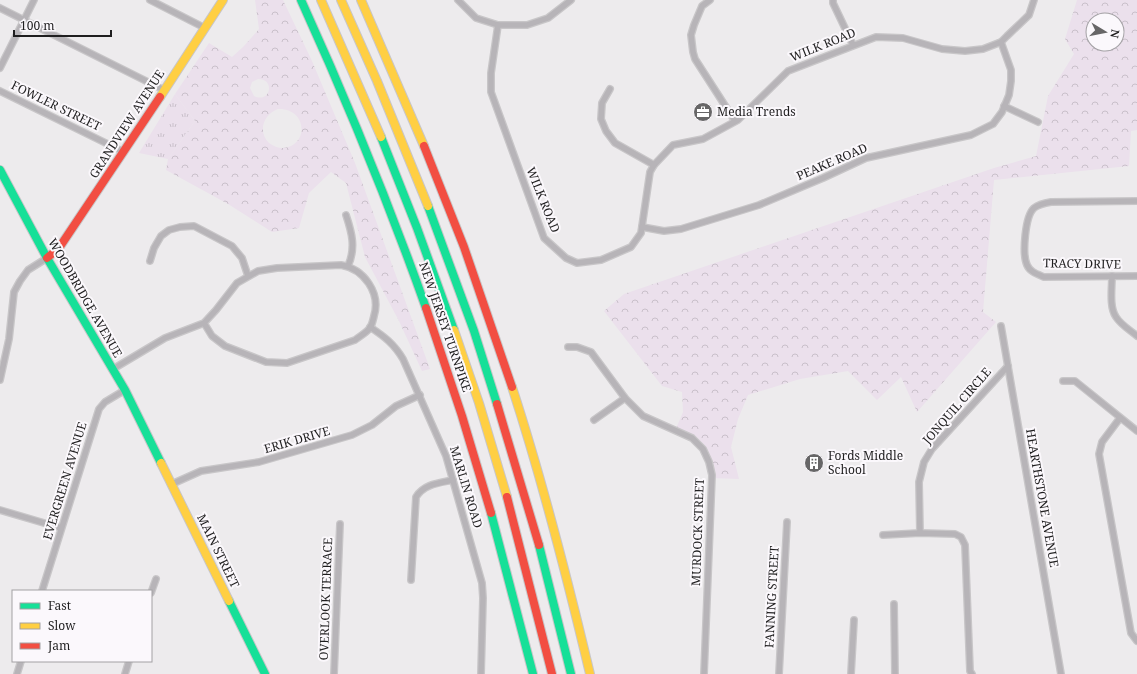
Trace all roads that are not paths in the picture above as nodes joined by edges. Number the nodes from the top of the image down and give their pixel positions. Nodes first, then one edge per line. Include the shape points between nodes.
1 (34, 0) edge
2 (150, 0) edge
3 (224, 0) edge
4 (301, 0) edge
5 (321, 0) edge
6 (341, 0) edge
7 (361, 0) edge
8 (458, 0) edge
9 (571, 0) edge
10 (710, 0) edge
11 (833, 0) edge
12 (1034, 0) edge
13 (565, 2) edge
14 (0, 8) edge
15 (24, 20) junction
16 (498, 25) junction
17 (205, 28) junction
18 (1001, 42) junction
19 (853, 45) junction
20 (0, 68) edge
21 (610, 89) dead end
22 (164, 90) junction
23 (0, 91) edge
24 (1004, 106) junction
25 (735, 121) junction
26 (1038, 122) dead end
27 (124, 152) junction
28 (654, 165) junction
29 (0, 170) edge
30 (1137, 201) edge
31 (346, 215) dead end
32 (642, 227) junction
33 (47, 258) junction
34 (150, 261) dead end
35 (348, 266) junction
36 (248, 276) junction
37 (1112, 276) junction
38 (1137, 276) edge
39 (204, 323) junction
40 (1001, 326) dead end
41 (370, 327) junction
42 (1137, 336) edge
43 (568, 347) dead end
44 (1008, 366) junction
45 (113, 369) junction
46 (0, 380) edge
47 (1063, 381) dead end
48 (125, 390) junction
49 (420, 395) junction
50 (625, 398) junction
51 (1120, 418) junction
52 (594, 420) dead end
53 (1137, 431) edge
54 (150, 438) joint
55 (453, 480) junction
56 (172, 484) junction
57 (0, 510) edge
58 (787, 522) dead end
59 (340, 524) dead end
60 (61, 528) junction
61 (920, 533) junction
62 (883, 535) dead end
63 (156, 579) dead end
64 (411, 580) dead end
65 (42, 590) edge
66 (152, 590) edge
67 (894, 604) dead end
68 (854, 620) dead end
69 (1137, 641) edge
70 (21, 662) edge
71 (129, 662) edge
72 (17, 674) edge
73 (125, 674) edge
74 (265, 674) edge
75 (334, 674) edge
76 (481, 674) edge
77 (533, 674) edge
78 (552, 674) edge
79 (571, 674) edge
80 (590, 674) edge
81 (704, 674) edge
82 (779, 674) edge
83 (851, 674) edge
84 (895, 674) edge
85 (972, 674) edge
86 (1062, 674) edge

1 - 15 street
2 - 17 street
3 - 17 main road, GRANDVIEW AVENUE
4 - 77 main road, NEW JERSEY TURNPIKE via 347,102 400,233 429,314 481,476
5 - 78 main road, NEW JERSEY TURNPIKE via 391,161 460,347 497,463
6 - 79 main road, NEW JERSEY TURNPIKE via 434,221 496,398 529,510
7 - 80 main road via 428,157 477,285 529,442
8 - 16 street via 476,18
9 - 13 street
10 - 25 street via 702,6 694,25 691,35 693,52
11 - 19 street
12 - 18 street, WILK ROAD via 1029,14
13 - 16 street via 548,18 527,25
14 - 15 street
15 - 20 street
15 - 22 street
16 - 32 street, WILK ROAD via 491,73 492,92 544,238 566,258 577,263 601,260 631,247 639,238
17 - 22 main road, GRANDVIEW AVENUE
18 - 19 street, WILK ROAD via 983,49 965,51 942,49 903,38 876,37
18 - 24 street, PEAKE ROAD via 1011,70 1009,95
19 - 25 street, WILK ROAD via 788,71
21 - 28 street via 602,103 601,119 606,131 615,143
22 - 27 main road, GRANDVIEW AVENUE
23 - 27 street, FOWLER STREET
24 - 26 street
24 - 32 street, PEAKE ROAD via 993,124 971,135 866,158 759,205 681,229 664,231
25 - 28 street, WILK ROAD via 703,139 673,146
27 - 33 main road, GRANDVIEW AVENUE via 59,248
28 - 32 street, WILK ROAD via 650,172
29 - 33 main road, WOODBRIDGE AVENUE
30 - 37 street, TRACY DRIVE via 1051,202 1033,209 1028,218 1024,258 1027,267 1035,274 1044,277
31 - 35 street via 354,249
33 - 45 main road, WOODBRIDGE AVENUE
33 - 46 street via 28,270 14,292 9,339
34 - 36 street via 161,236 180,226 194,226 232,246 242,258
35 - 36 street via 277,268 258,271
35 - 41 street via 362,275 375,295 376,312
36 - 39 street via 237,283
37 - 38 street, TRACY DRIVE
37 - 42 street via 1112,307 1115,316
39 - 41 street via 212,336 225,346 260,360 277,363 287,363 355,340
39 - 45 street via 166,338
40 - 44 street, HEARTHSTONE AVENUE
41 - 49 street, MARLIN ROAD via 397,348
43 - 50 street, MURDOCK STREET via 591,352
44 - 61 street, JONQUIL CIRCLE via 932,449 924,462 919,482
44 - 86 street, HEARTHSTONE AVENUE
45 - 48 main road, WOODBRIDGE AVENUE
47 - 51 street via 1075,381
48 - 54 main road, WOODBRIDGE AVENUE
48 - 60 street, EVERGREEN AVENUE via 105,402 99,409
49 - 55 street, MARLIN ROAD via 446,456
49 - 56 street, ERIK DRIVE via 396,406 372,425 352,435 259,462 208,469
50 - 52 street
50 - 81 street, MURDOCK STREET via 644,416 692,438 703,449 709,462 712,475
51 - 53 street
51 - 69 street via 1102,442 1099,454 1131,633
54 - 56 main road, MAIN STREET
55 - 64 street via 428,486 416,497
55 - 76 street, MARLIN ROAD via 482,584
56 - 74 main road, MAIN STREET
57 - 60 street
58 - 82 street, FANNING STREET
59 - 75 street, OVERLOOK TERRACE
60 - 65 street, EVERGREEN AVENUE
61 - 62 street
61 - 85 street via 955,534 961,537 965,545
63 - 66 street
67 - 84 street
68 - 83 street
70 - 72 street
71 - 73 street

